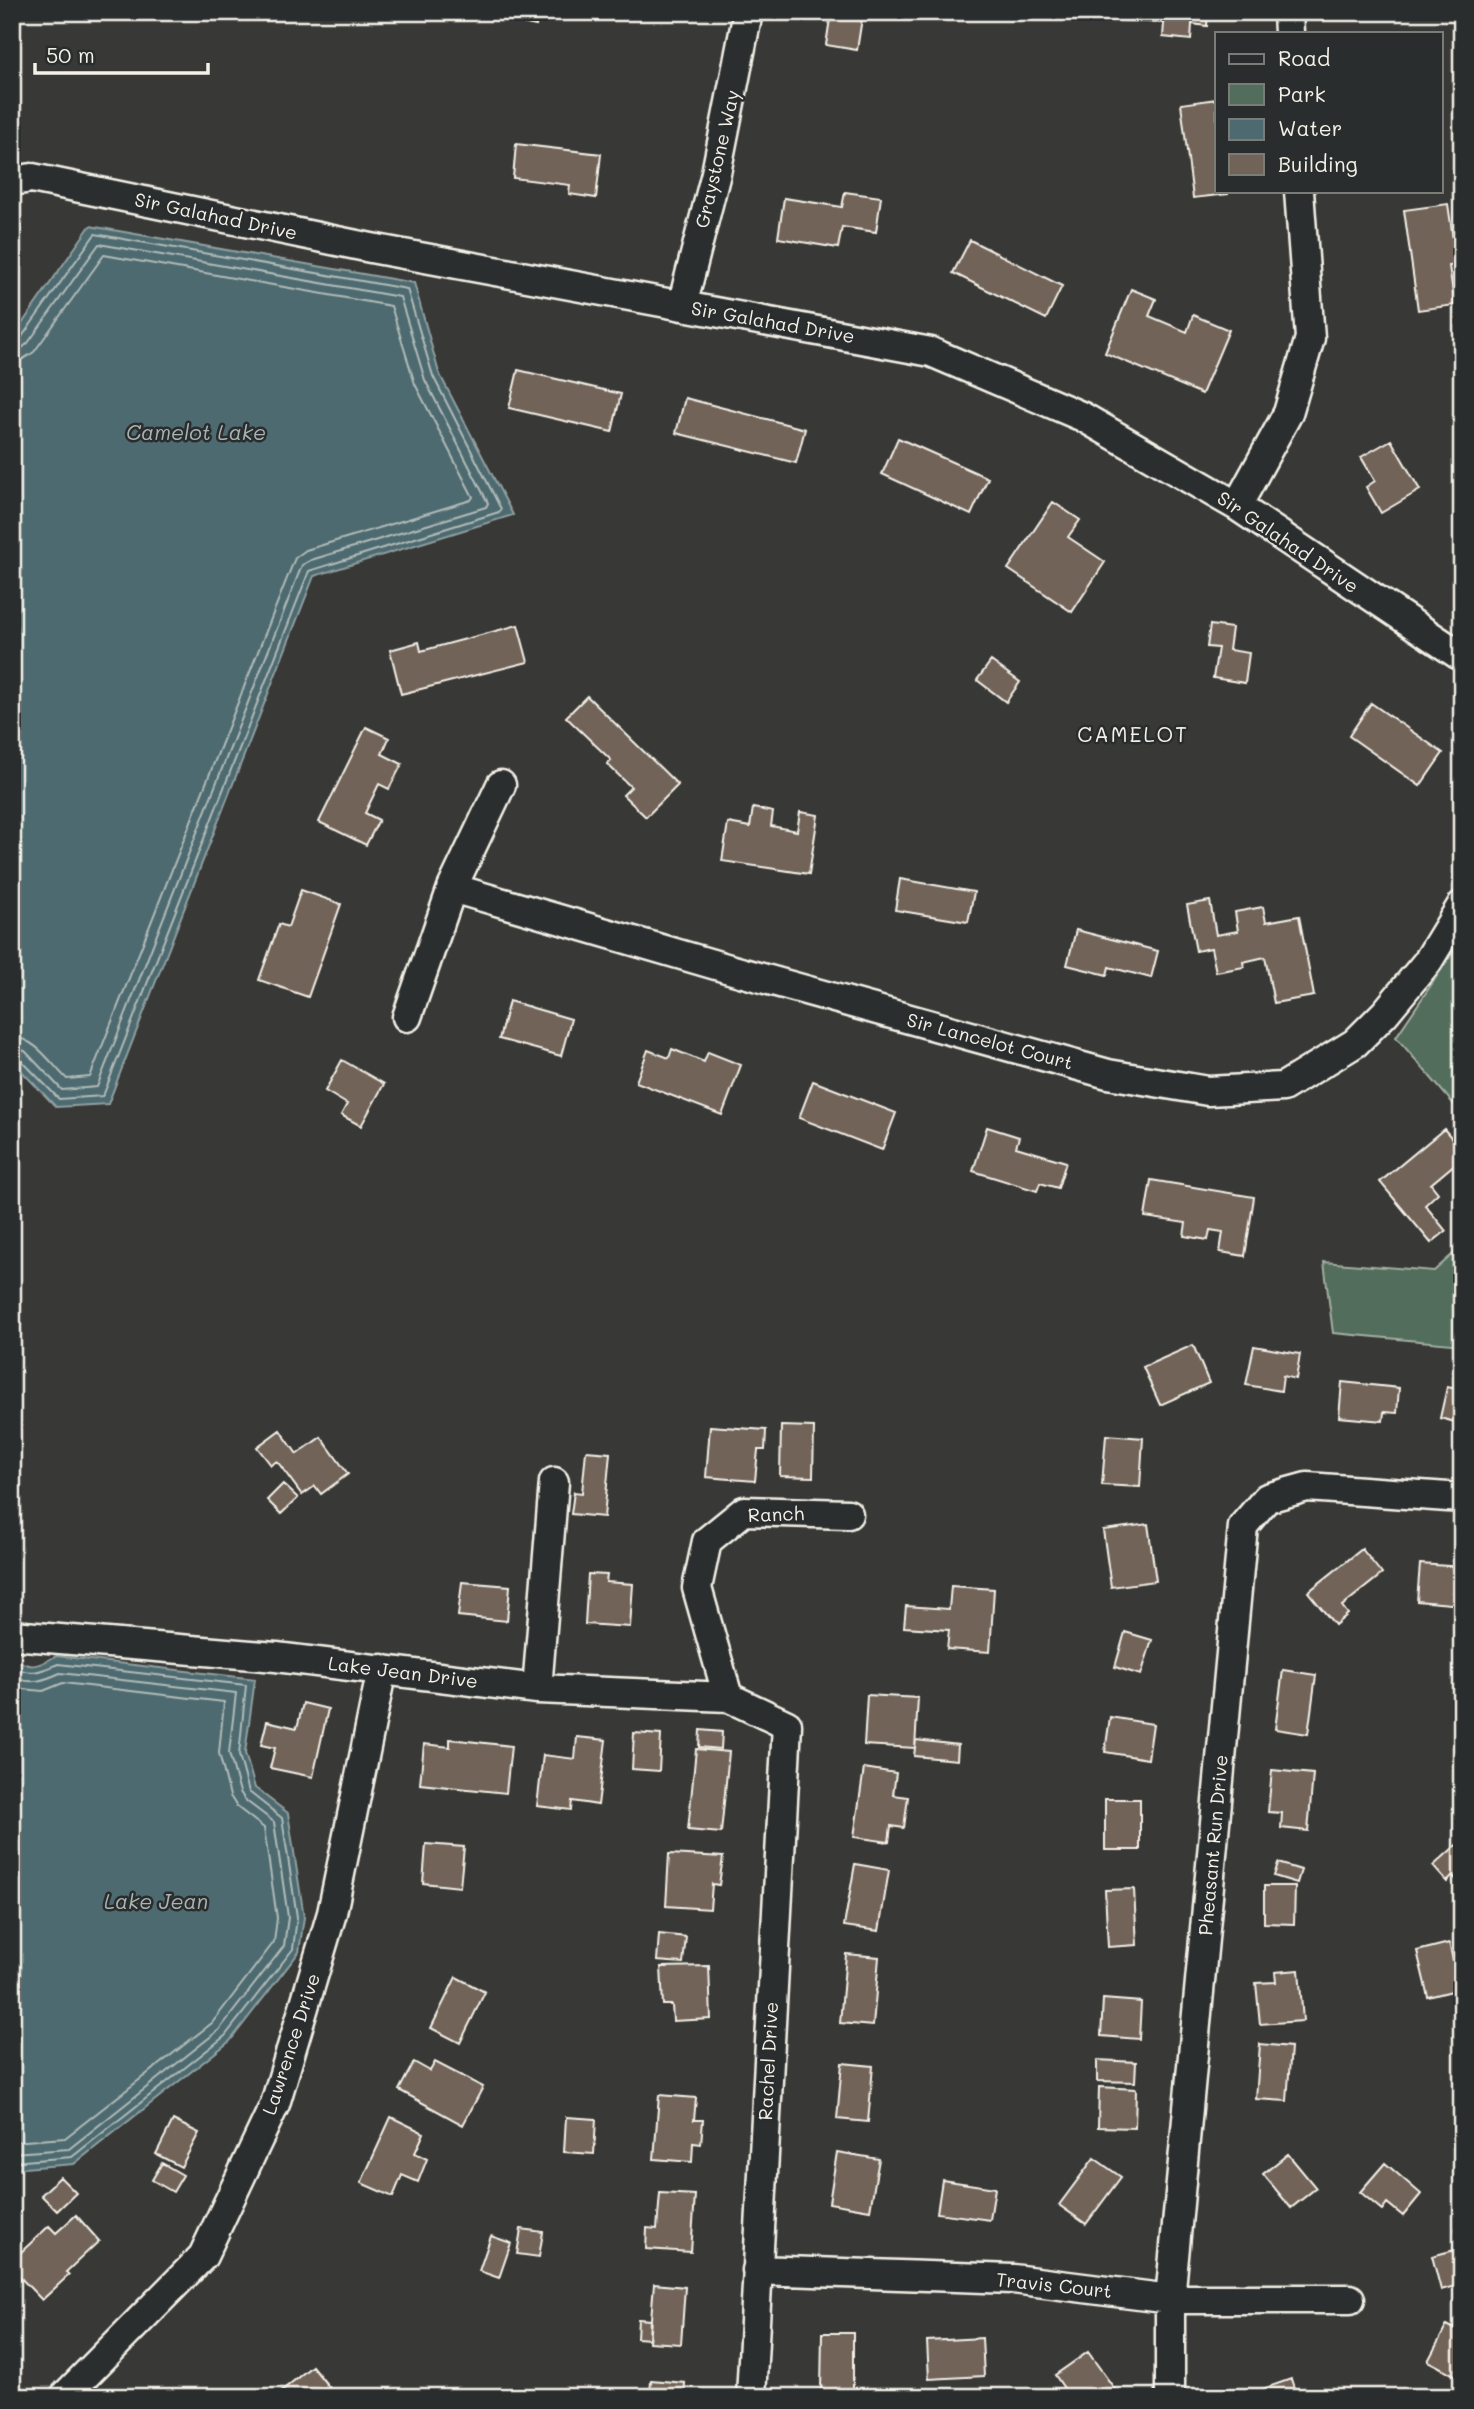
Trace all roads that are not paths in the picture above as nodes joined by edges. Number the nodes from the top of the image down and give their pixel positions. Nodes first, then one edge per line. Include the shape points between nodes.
1 (748, 12) edge
2 (1288, 12) edge
3 (1289, 32) edge
4 (12, 181) edge
5 (1299, 192) edge
6 (682, 306) junction
7 (1237, 506) junction
8 (1462, 657) edge
9 (501, 785) dead end
10 (452, 888) junction
11 (1462, 905) edge
12 (407, 1017) dead end
13 (554, 1482) dead end
14 (1462, 1499) edge
15 (848, 1514) dead end
16 (12, 1635) edge
17 (382, 1669) junction
18 (537, 1689) junction
19 (728, 1697) junction
20 (787, 1725) joint
21 (757, 2270) junction
22 (1170, 2299) junction
23 (1350, 2300) dead end
24 (64, 2397) edge
25 (751, 2397) edge
26 (1170, 2397) edge

1 - 6 street, Graystone Way via 716,173
2 - 3 street
4 - 6 street, Sir Galahad Drive via 32,178
5 - 7 street via 1310,338 1288,413
6 - 7 street, Sir Galahad Drive via 931,352 1083,417
7 - 8 street, Sir Galahad Drive
9 - 10 street
10 - 11 street, Sir Lancelot Court via 1108,1074 1208,1091 1283,1087 1355,1043 1428,961
10 - 12 street
13 - 18 street
14 - 22 street, Pheasant Run Drive via 1307,1487 1267,1497 1243,1526
15 - 19 street, Ranch via 744,1511 707,1541 697,1588
16 - 17 street, Lake Jean Drive
17 - 18 street, Lake Jean Drive
17 - 24 street, Lawrence Drive via 332,1913 275,2104 203,2256
18 - 19 street, Lake Jean Drive
19 - 20 street, Lake Jean Drive
20 - 21 street, Rachel Drive
21 - 22 street, Travis Court via 1013,2279
21 - 25 street, Rachel Drive
22 - 23 street, Travis Court
22 - 26 street, Pheasant Run Drive

